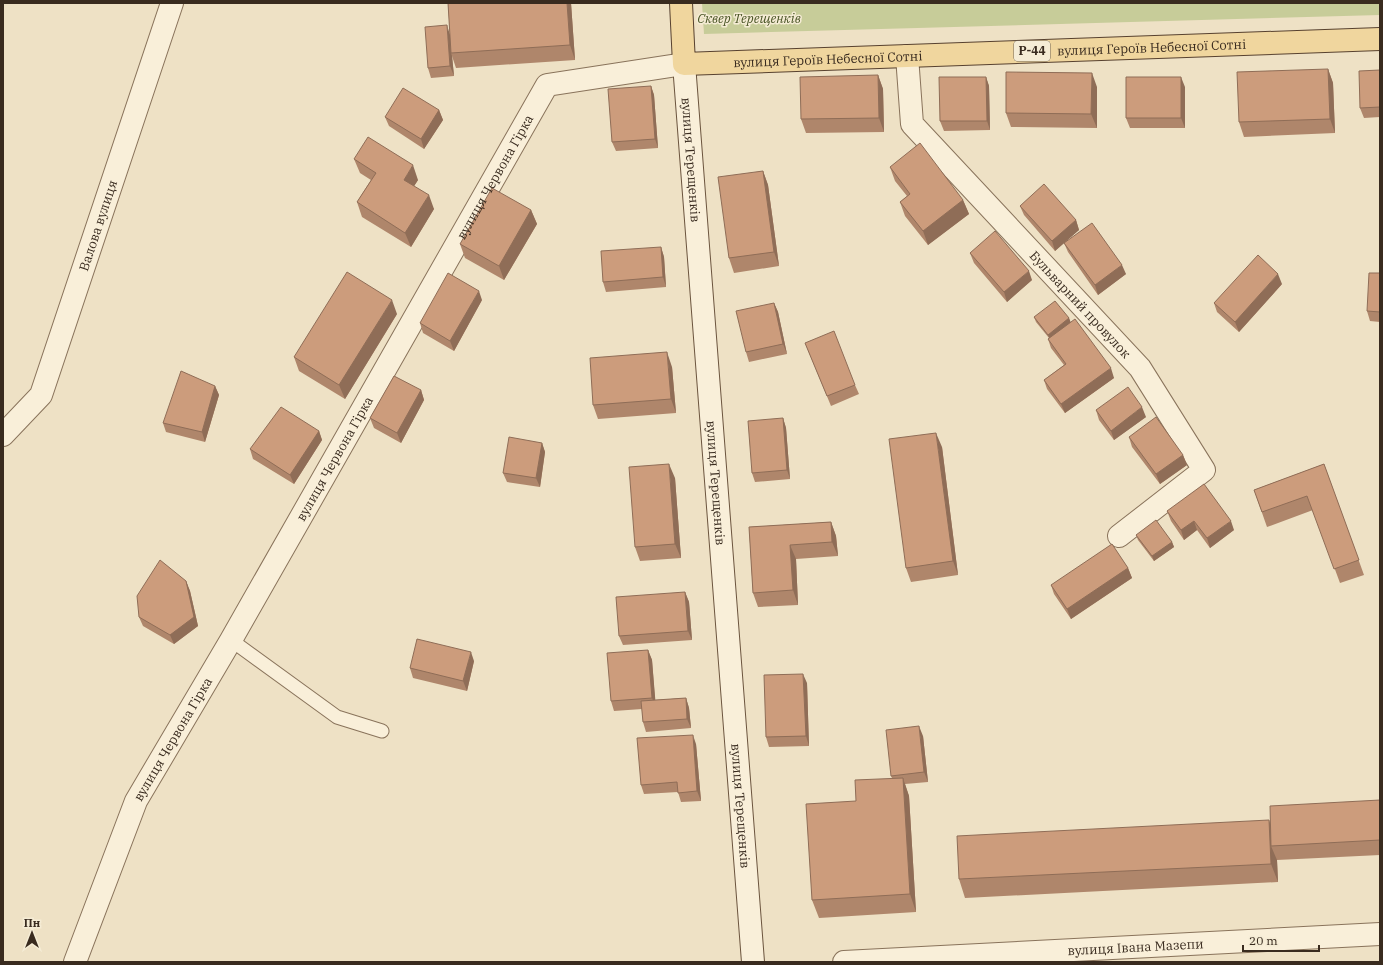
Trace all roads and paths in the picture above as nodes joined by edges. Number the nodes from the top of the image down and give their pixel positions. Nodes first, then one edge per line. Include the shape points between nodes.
1 (172, 3) edge
2 (681, 3) edge
3 (1380, 39) edge
4 (906, 56) junction
5 (684, 64) junction
6 (3, 435) edge
7 (1119, 536) dead end
8 (231, 640) junction
9 (382, 731) dead end
10 (1380, 934) edge
11 (75, 962) edge
12 (753, 962) edge
13 (844, 962) edge

1 - 6 street, Валова вулиця via 41,395
2 - 5 main road, вулиця Терещенків
3 - 4 main road, вулиця Героїв Небесної Сотні / Р-44
4 - 5 main road, вулиця Героїв Небесної Сотні / Р-44
4 - 7 street, Бульварний провулок via 912,124 1140,368 1204,470
5 - 8 street, вулиця Червона Гірка via 547,85
5 - 12 street, вулиця Терещенків
8 - 9 lane via 337,717
8 - 11 street, вулиця Червона Гірка via 136,801
10 - 13 street, вулиця Івана Мазепи

